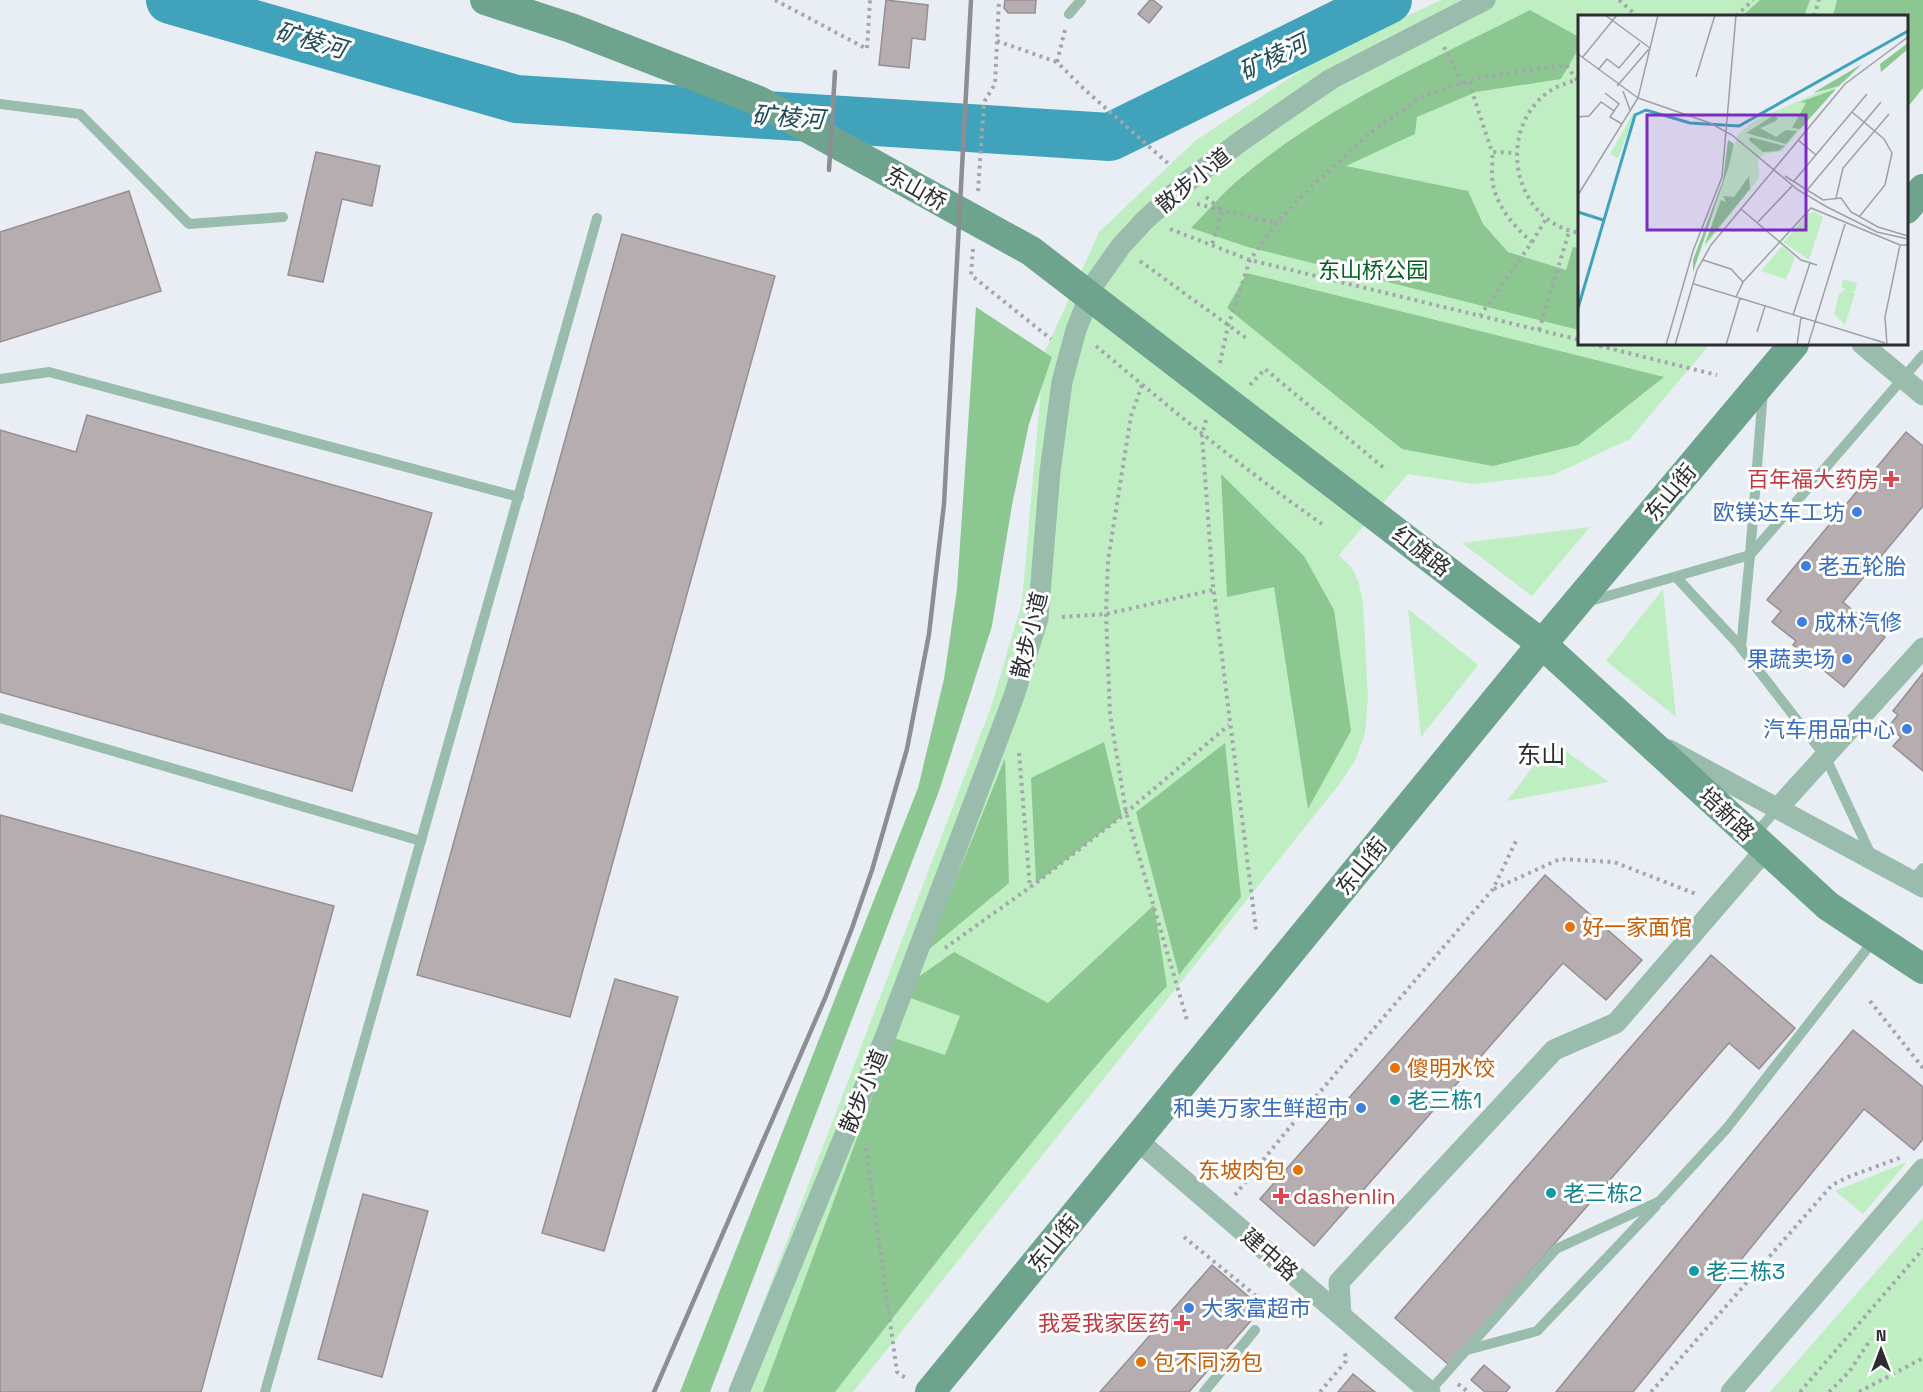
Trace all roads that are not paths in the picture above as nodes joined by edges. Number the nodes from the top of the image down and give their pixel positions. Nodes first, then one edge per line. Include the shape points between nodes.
1 (485, 0) edge
2 (1081, 0) edge
3 (1485, 0) edge
4 (1069, 14) road end
5 (0, 104) edge
6 (1923, 189) edge
7 (1908, 207) edge
8 (283, 217) dead end
9 (597, 218) dead end
10 (1793, 345) edge
11 (1863, 345) edge
12 (1923, 355) edge
13 (0, 379) edge
14 (1903, 379) junction
15 (1764, 380) junction
16 (1923, 395) edge
17 (1301, 458) joint
18 (519, 496) junction
19 (1750, 555) junction
20 (1676, 577) junction
21 (1575, 606) junction
22 (1542, 644) junction
23 (1742, 647) junction
24 (1923, 648) edge
25 (0, 718) edge
26 (1642, 735) junction
27 (1825, 756) junction
28 (1778, 808) junction
29 (421, 841) junction
30 (1759, 843) junction
31 (1873, 859) junction
32 (1919, 879) edge
33 (1875, 938) junction
34 (1923, 969) edge
35 (1137, 1140) junction
36 (1923, 1169) edge
37 (1660, 1201) junction
38 (1341, 1315) junction
39 (1255, 1330) dead end
40 (1467, 1350) junction
41 (265, 1392) edge
42 (739, 1392) edge
43 (930, 1392) edge
44 (1204, 1392) edge
45 (1429, 1392) edge
46 (1731, 1392) edge

1 - 17 main road, 东山桥 via 572,28 759,101 1020,245
2 - 4 lane
3 - 42 street, 散步小道 via 1331,79 1241,141 1145,220 1120,246 1094,284 1062,382 1038,618 1014,696 886,1035
5 - 8 lane via 80,114 189,224
6 - 7 main road
9 - 18 lane
10 - 15 main road, 东山街
11 - 14 street
12 - 14 lane
13 - 18 lane via 49,372
14 - 16 street
14 - 19 lane
15 - 19 lane
15 - 21 main road, 东山街
17 - 22 main road, 红旗路
18 - 29 lane
19 - 20 lane
19 - 23 lane
20 - 21 lane
20 - 23 lane
21 - 22 main road, 东山街
22 - 26 main road, 培新路
22 - 35 main road, 东山街
23 - 27 lane
24 - 27 street
25 - 29 lane
26 - 28 street
26 - 30 main road, 培新路
27 - 28 street
27 - 31 lane
28 - 30 lane
28 - 31 street
29 - 41 lane
30 - 33 main road, 培新路 via 1828,906
30 - 38 street via 1719,903 1616,1023 1554,1050 1339,1282
31 - 32 street
33 - 34 main road, 培新路
33 - 37 lane via 1727,1128
35 - 38 street, 建中路
35 - 43 main road, 东山街
36 - 46 street
37 - 40 lane via 1556,1249
37 - 40 lane via 1538,1331
38 - 45 street, 建中路
39 - 44 lane
40 - 45 lane

